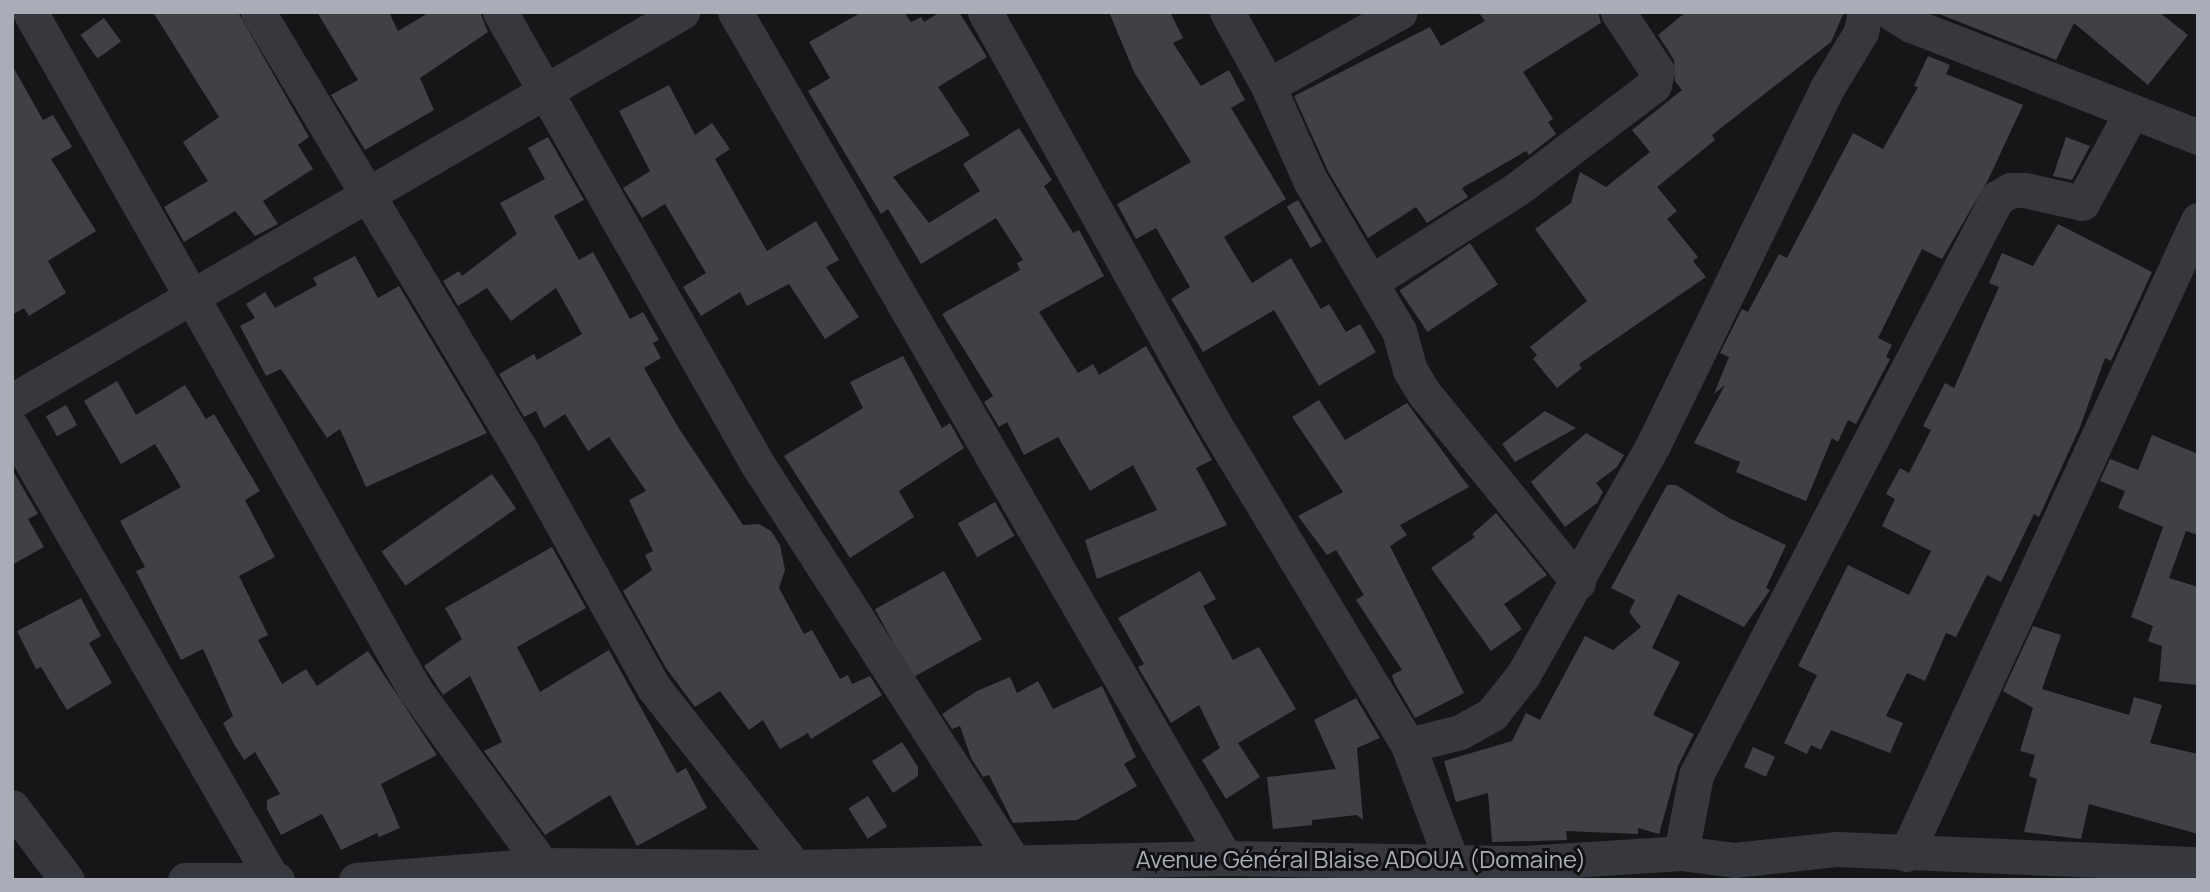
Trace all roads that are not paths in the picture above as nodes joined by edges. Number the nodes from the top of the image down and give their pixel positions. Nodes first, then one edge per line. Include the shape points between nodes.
1 (30, 12) edge
2 (258, 12) edge
3 (500, 12) edge
4 (682, 12) edge
5 (735, 12) edge
6 (985, 12) edge
7 (1227, 12) edge
8 (1400, 12) edge
9 (1618, 12) edge
10 (1865, 12) edge
11 (1909, 16) edge
12 (1268, 86) junction
13 (545, 92) junction
14 (2131, 113) junction
15 (2198, 137) edge
16 (368, 192) junction
17 (2198, 220) edge
18 (1371, 282) junction
19 (191, 294) junction
20 (12, 401) edge
21 (12, 428) edge
22 (1578, 582) junction
23 (1408, 745) junction
24 (12, 807) edge
25 (1681, 853) junction
26 (1906, 854) junction
27 (1225, 858) junction
28 (1451, 860) junction
29 (1836, 864) edge
30 (2198, 864) edge
31 (1259, 869) edge
32 (1010, 870) edge
33 (1732, 870) edge
34 (1520, 872) edge
35 (540, 873) edge
36 (793, 873) edge
37 (67, 880) edge
38 (185, 880) edge
39 (275, 880) edge
40 (356, 880) edge

1 - 19 street
2 - 16 street
3 - 13 street
4 - 13 street
5 - 27 street
6 - 23 street via 1212,420
7 - 12 street
8 - 12 street
9 - 18 street via 1657,71 1654,85 1517,188
10 - 22 street via 1861,32 1827,88 1653,445
11 - 14 street
12 - 18 street via 1310,180
13 - 16 street
13 - 32 street via 758,465
14 - 15 street
14 - 25 street via 2082,203 2025,190 2011,190 1997,198 1696,775
16 - 19 street
16 - 36 street via 522,452 654,688
17 - 26 street
18 - 22 street via 1399,331 1410,370 1424,393
19 - 20 street
19 - 35 street via 415,690
21 - 39 street
22 - 23 street via 1523,675 1492,714 1460,732
23 - 28 street
24 - 37 street
25 - 33 street, Avenue Général Blaise ADOUA (Domaine)
25 - 34 street, Avenue Général Blaise ADOUA (Domaine)
26 - 29 street, Avenue Général Blaise ADOUA (Domaine)
26 - 30 street, Avenue Général Blaise ADOUA (Domaine)
27 - 31 street, Avenue Général Blaise ADOUA (Domaine)
27 - 32 street, Avenue Général Blaise ADOUA (Domaine)
28 - 31 street, Avenue Général Blaise ADOUA (Domaine)
28 - 34 street, Avenue Général Blaise ADOUA (Domaine)
29 - 33 street, Avenue Général Blaise ADOUA (Domaine)
32 - 36 street, Avenue Général Blaise ADOUA (Domaine)
35 - 36 street, Avenue Général Blaise ADOUA (Domaine)
35 - 40 street, Avenue Général Blaise ADOUA (Domaine)
38 - 39 street

